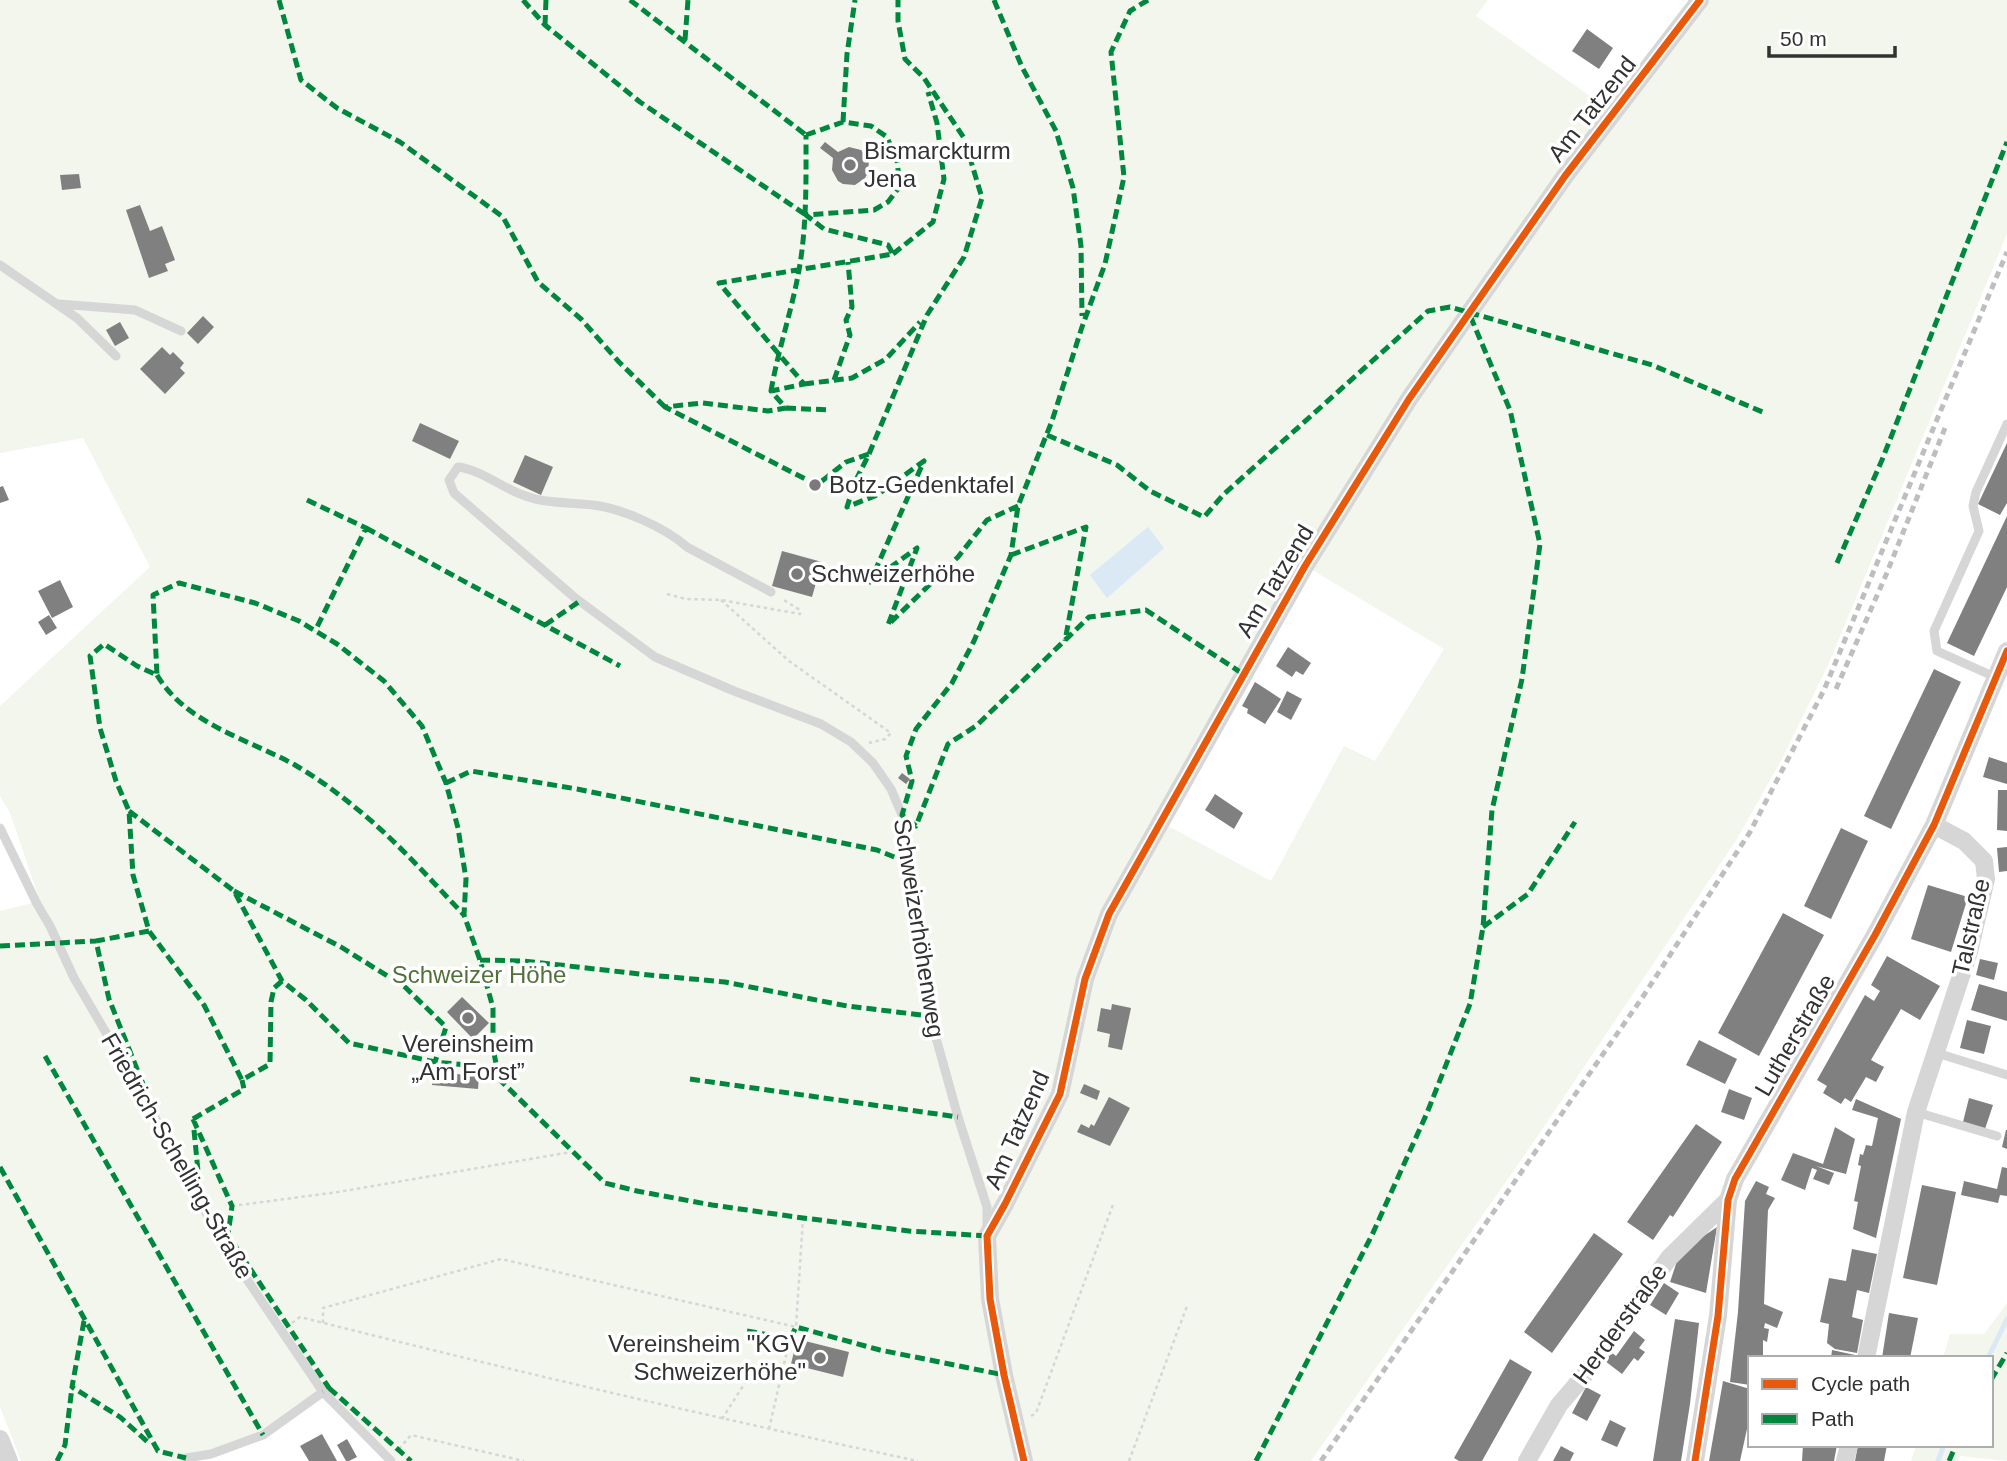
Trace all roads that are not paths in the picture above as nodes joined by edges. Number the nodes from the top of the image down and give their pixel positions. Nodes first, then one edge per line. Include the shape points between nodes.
1 (1700, 0) edge
2 (0, 265) edge
3 (58, 304) junction
4 (181, 331) dead end
5 (116, 356) dead end
6 (2007, 424) edge
7 (771, 592) dead end
8 (2007, 650) edge
9 (1995, 677) junction
10 (1934, 825) junction
11 (0, 828) edge
12 (1937, 1053) junction
13 (2007, 1075) edge
14 (1916, 1112) junction
15 (1997, 1136) dead end
16 (1728, 1200) junction
17 (987, 1236) junction
18 (1866, 1356) edge
19 (323, 1392) junction
20 (0, 1439) edge
21 (186, 1458) dead end
22 (9, 1461) edge
23 (391, 1461) edge
24 (1024, 1461) edge
25 (1527, 1461) edge
26 (1695, 1461) edge

1 - 17 street, Am Tatzend via 1565,176 1409,398 1291,590 1109,914 1085,979 1060,1094
2 - 3 lane
3 - 4 lane via 135,310
3 - 5 lane
6 - 9 lane via 1976,492 1973,506 1979,531 1934,631 1937,651
7 - 17 lane, Schweizerhöhenweg via 675,536 615,509 523,496 471,469 458,467 449,480 454,493 521,553 655,657 821,724 851,742 873,763 902,815 930,1017 987,1207
8 - 9 street, Lutherstraße
9 - 10 street, Lutherstraße
10 - 12 street, Talstraße via 1974,851 1983,861 1986,879
10 - 16 street, Lutherstraße via 1743,1163
11 - 19 lane, Friedrich-Schelling-Straße via 75,978 221,1241
12 - 13 lane
12 - 14 street, Talstraße
14 - 15 lane
14 - 18 street, Talstraße
16 - 25 street, Herderstraße via 1669,1258 1559,1405
16 - 26 street, Lutherstraße via 1718,1316
17 - 24 street, Schweizerhöhenweg via 990,1299
19 - 21 lane via 263,1435
19 - 23 lane, Friedrich-Schelling-Straße
20 - 22 street

